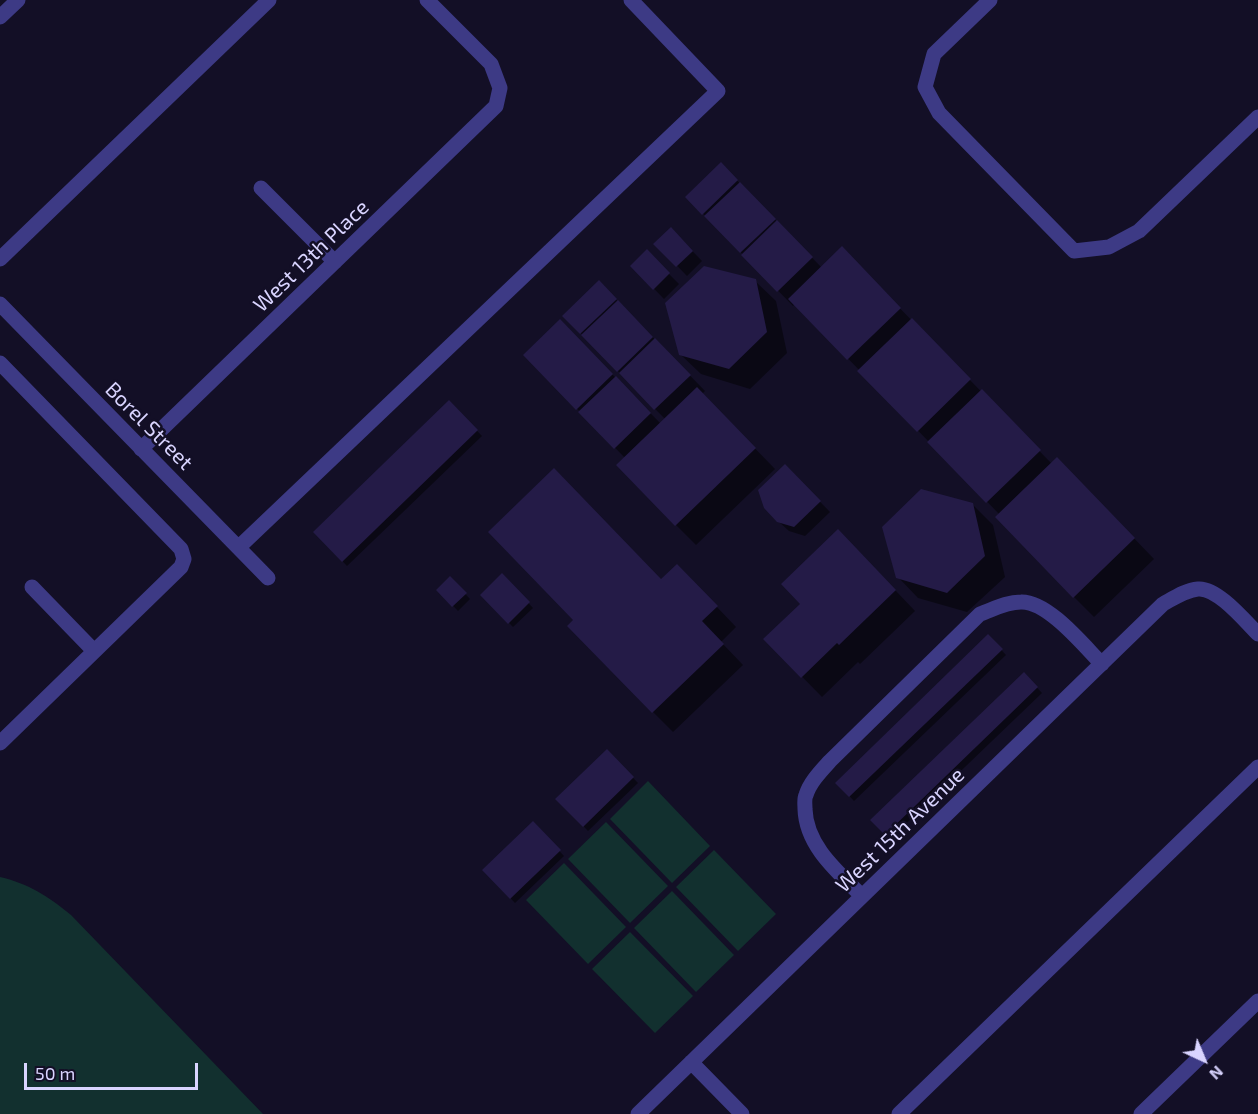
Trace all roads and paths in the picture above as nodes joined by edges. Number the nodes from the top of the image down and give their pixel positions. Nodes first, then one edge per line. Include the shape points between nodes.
1 (18, 0) edge
2 (269, 0) edge
3 (427, 0) edge
4 (632, 0) edge
5 (990, 0) edge
6 (0, 17) edge
7 (1258, 117) edge
8 (261, 188) dead end
9 (0, 259) edge
10 (335, 262) junction
11 (0, 304) edge
12 (0, 363) edge
13 (141, 449) junction
14 (239, 547) junction
15 (268, 578) dead end
16 (32, 587) dead end
17 (1258, 634) edge
18 (94, 651) junction
19 (1102, 664) junction
20 (0, 742) edge
21 (1258, 767) edge
22 (862, 896) junction
23 (1258, 1001) edge
24 (691, 1062) junction
25 (638, 1114) edge
26 (742, 1114) edge
27 (899, 1114) edge
28 (1141, 1114) edge

1 - 6 street
2 - 9 street
3 - 10 street, West 13th Place via 491,64 500,88 496,106
4 - 14 street via 718,92
5 - 7 street via 934,54 925,87 939,113 1074,250 1109,247 1138,231
8 - 10 street
10 - 13 street, West 13th Place
11 - 13 street, Borel Street
12 - 18 street via 182,549 181,567
13 - 14 street, Borel Street
14 - 15 street, Borel Street
16 - 18 street
17 - 19 street, West 15th Avenue via 1216,594 1200,588 1163,604
18 - 20 street
19 - 22 street, West 15th Avenue
19 - 22 street via 1045,609 1023,602 1004,604 981,614 830,761 805,796 806,822 813,839
21 - 27 street
22 - 24 street, West 15th Avenue
23 - 28 street
24 - 25 street, West 15th Avenue
24 - 26 street

